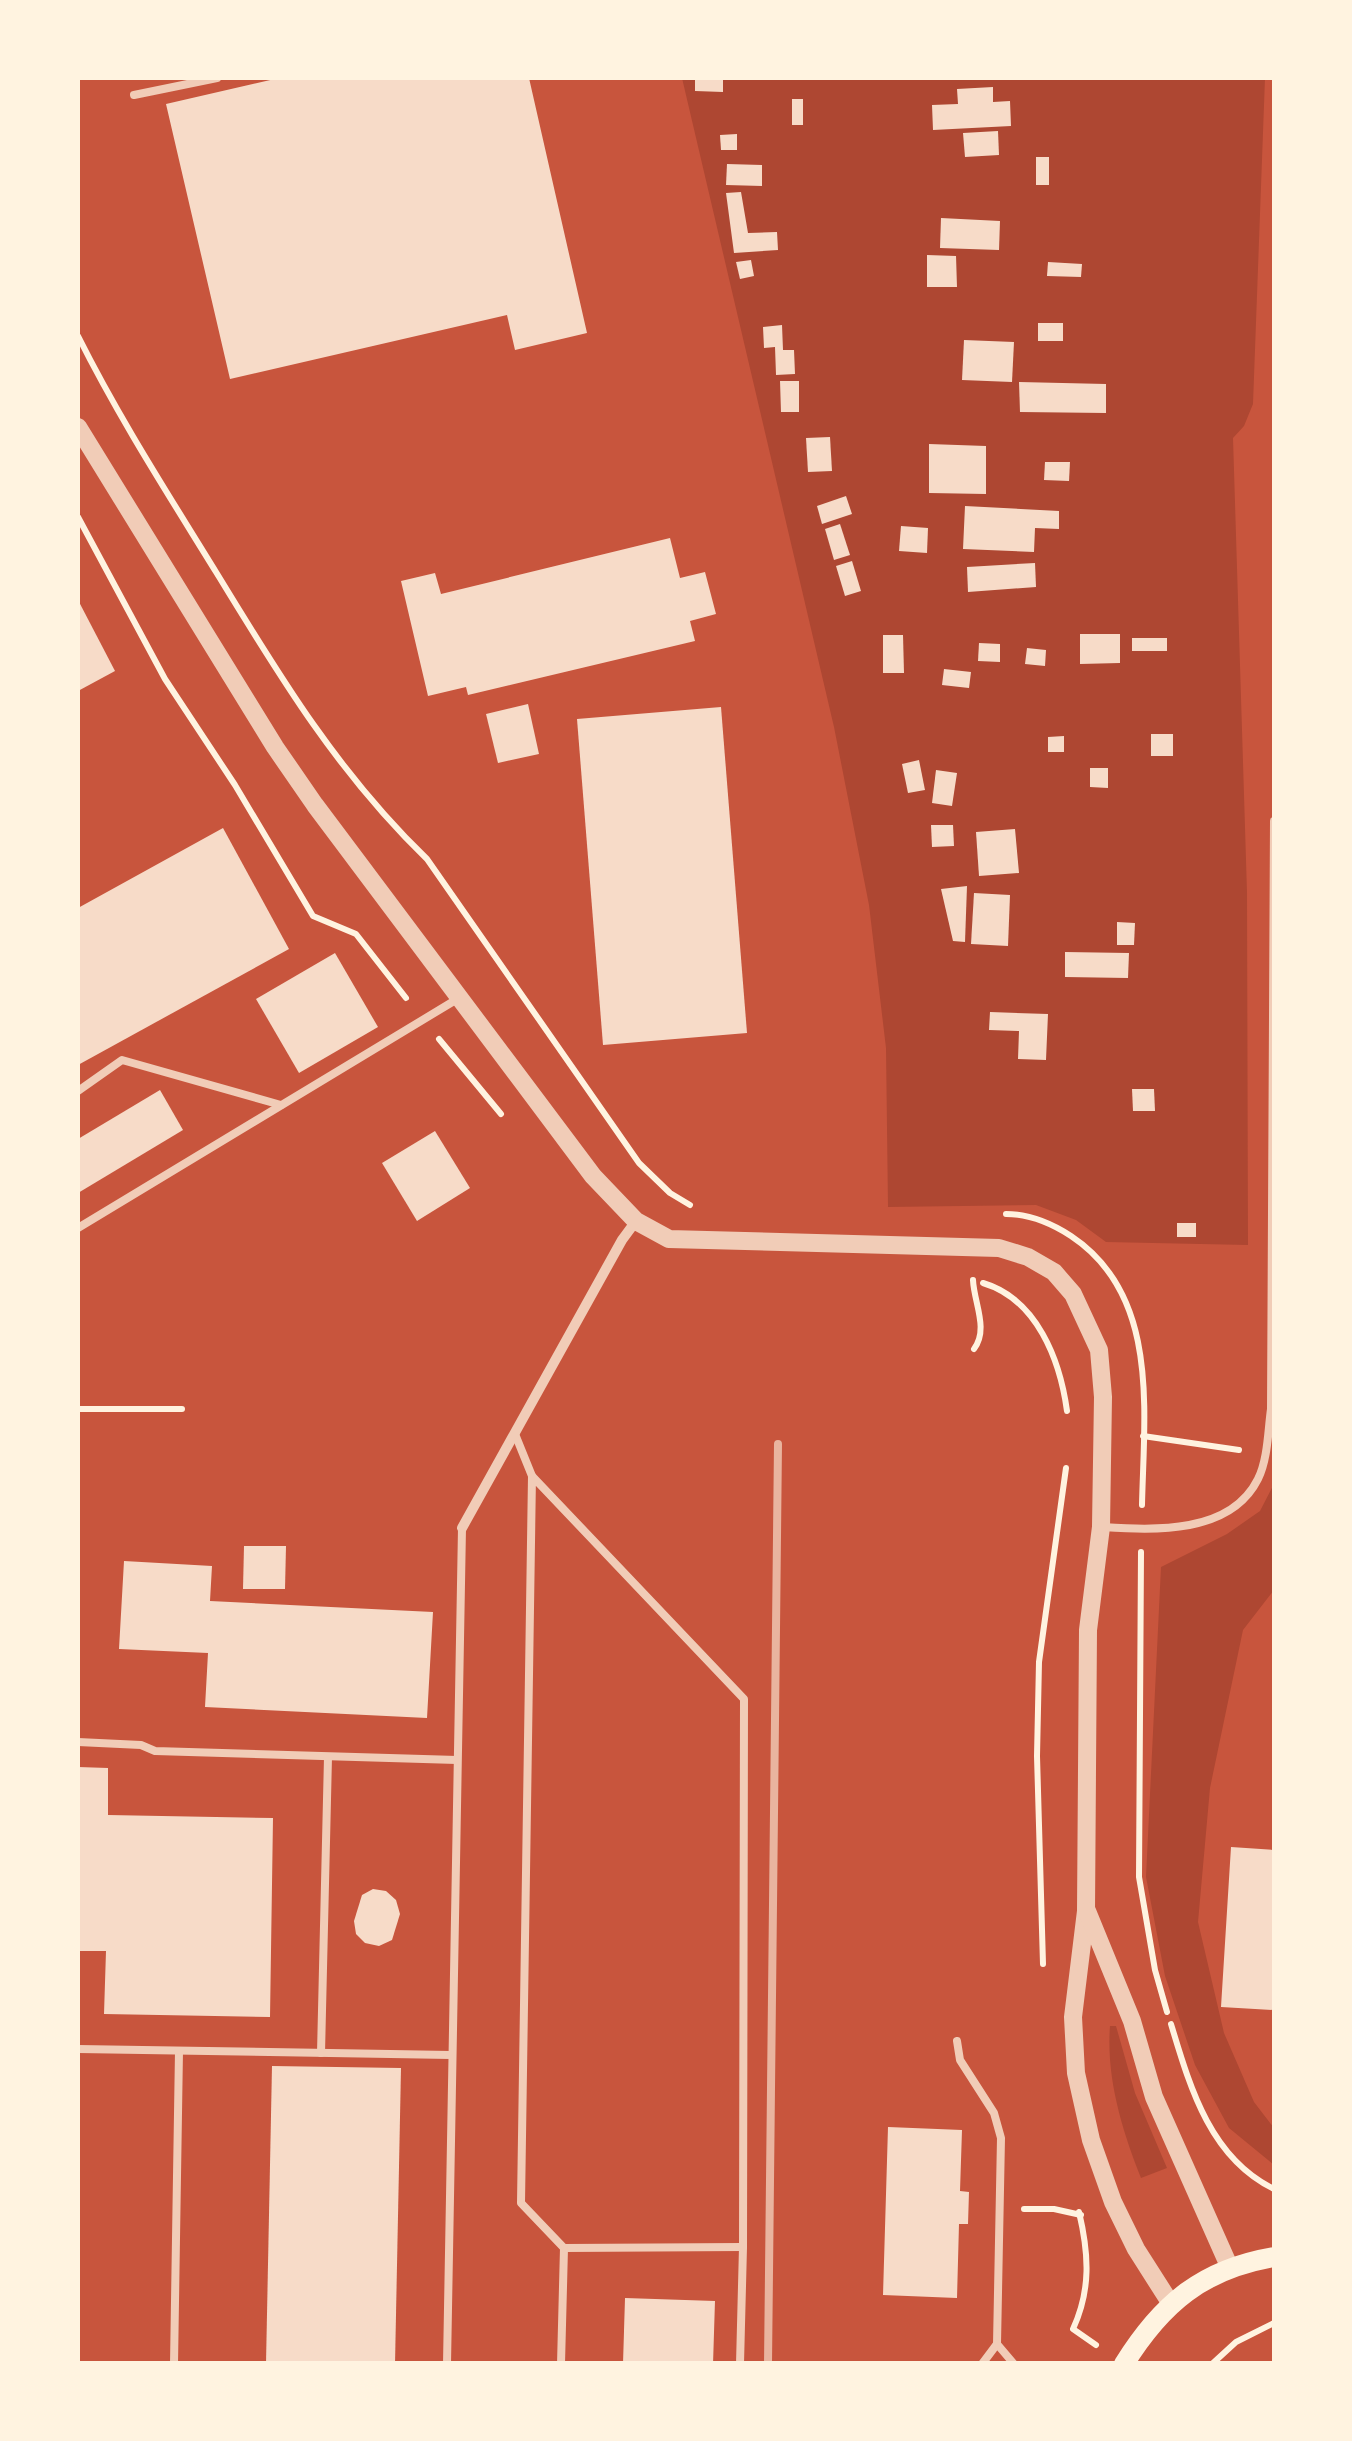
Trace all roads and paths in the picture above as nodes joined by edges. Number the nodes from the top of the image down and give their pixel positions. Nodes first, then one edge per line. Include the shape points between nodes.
1 (217, 78) edge
2 (134, 95) dead end
3 (78, 336) edge
4 (78, 427) edge
5 (78, 517) edge
6 (1274, 822) edge
7 (458, 998) junction
8 (423, 1020) junction
9 (78, 1090) edge
10 (281, 1105) junction
11 (506, 1120) dead end
12 (698, 1209) dead end
13 (997, 1214) dead end
14 (636, 1221) junction
15 (78, 1228) edge
16 (954, 1278) dead end
17 (973, 1280) junction
18 (974, 1349) dead end
19 (78, 1409) edge
20 (182, 1410) dead end
21 (1067, 1421) dead end
22 (515, 1434) junction
23 (1143, 1436) junction
24 (1265, 1454) junction
25 (1066, 1466) dead end
26 (532, 1476) junction
27 (1101, 1527) junction
28 (462, 1528) joint
29 (1142, 1530) junction
30 (78, 1742) edge
31 (328, 1757) junction
32 (458, 1760) junction
33 (1086, 1911) junction
34 (1044, 1983) dead end
35 (957, 2041) dead end
36 (78, 2049) edge
37 (179, 2051) junction
38 (321, 2053) junction
39 (451, 2055) junction
40 (1274, 2189) edge
41 (743, 2247) junction
42 (564, 2248) junction
43 (1274, 2257) edge
44 (1229, 2266) junction
45 (1170, 2304) junction
46 (1274, 2323) edge
47 (997, 2344) junction
48 (174, 2364) edge
49 (446, 2364) edge
50 (561, 2364) edge
51 (740, 2364) edge
52 (982, 2364) edge
53 (1014, 2364) edge
54 (1124, 2364) edge
55 (1212, 2364) edge

1 - 2 lane
3 - 12 path via 114,408 318,736 427,860 639,1163
4 - 7 street via 274,747
5 - 8 path via 165,680 314,916 356,934
6 - 24 lane via 1271,1409
7 - 8 lane
7 - 14 street
8 - 10 lane
8 - 11 path
9 - 10 lane via 122,1060
10 - 15 lane
13 - 23 path via 1052,1224 1107,1269 1138,1333
14 - 22 street
14 - 27 street via 669,1238 999,1248 1054,1272 1073,1294 1099,1350
16 - 17 path
17 - 18 path via 982,1330
17 - 21 path via 1016,1300 1039,1326 1059,1366
19 - 20 path
22 - 26 lane
22 - 28 street
23 - 24 path
23 - 29 path
24 - 29 lane via 1258,1478 1227,1510 1176,1528
25 - 34 path via 1038,1662
26 - 41 lane via 744,1699
26 - 42 lane via 522,2203
27 - 29 lane
27 - 33 street via 1088,1630
28 - 32 lane
29 - 40 path via 1139,1877 1155,1970 1207,2124 1245,2170
30 - 31 lane
31 - 32 lane
31 - 38 lane
32 - 39 lane
33 - 44 street via 1132,2021 1154,2097
33 - 45 street via 1072,2016 1076,2072 1112,2202
35 - 47 lane via 960,2060 994,2113 1001,2138
36 - 37 lane
37 - 38 lane
37 - 48 lane
38 - 39 lane
39 - 49 lane
41 - 42 lane
41 - 51 lane
42 - 50 lane
43 - 44 main road
44 - 45 main road
45 - 54 main road
46 - 55 path via 1236,2342
47 - 52 lane
47 - 53 lane

